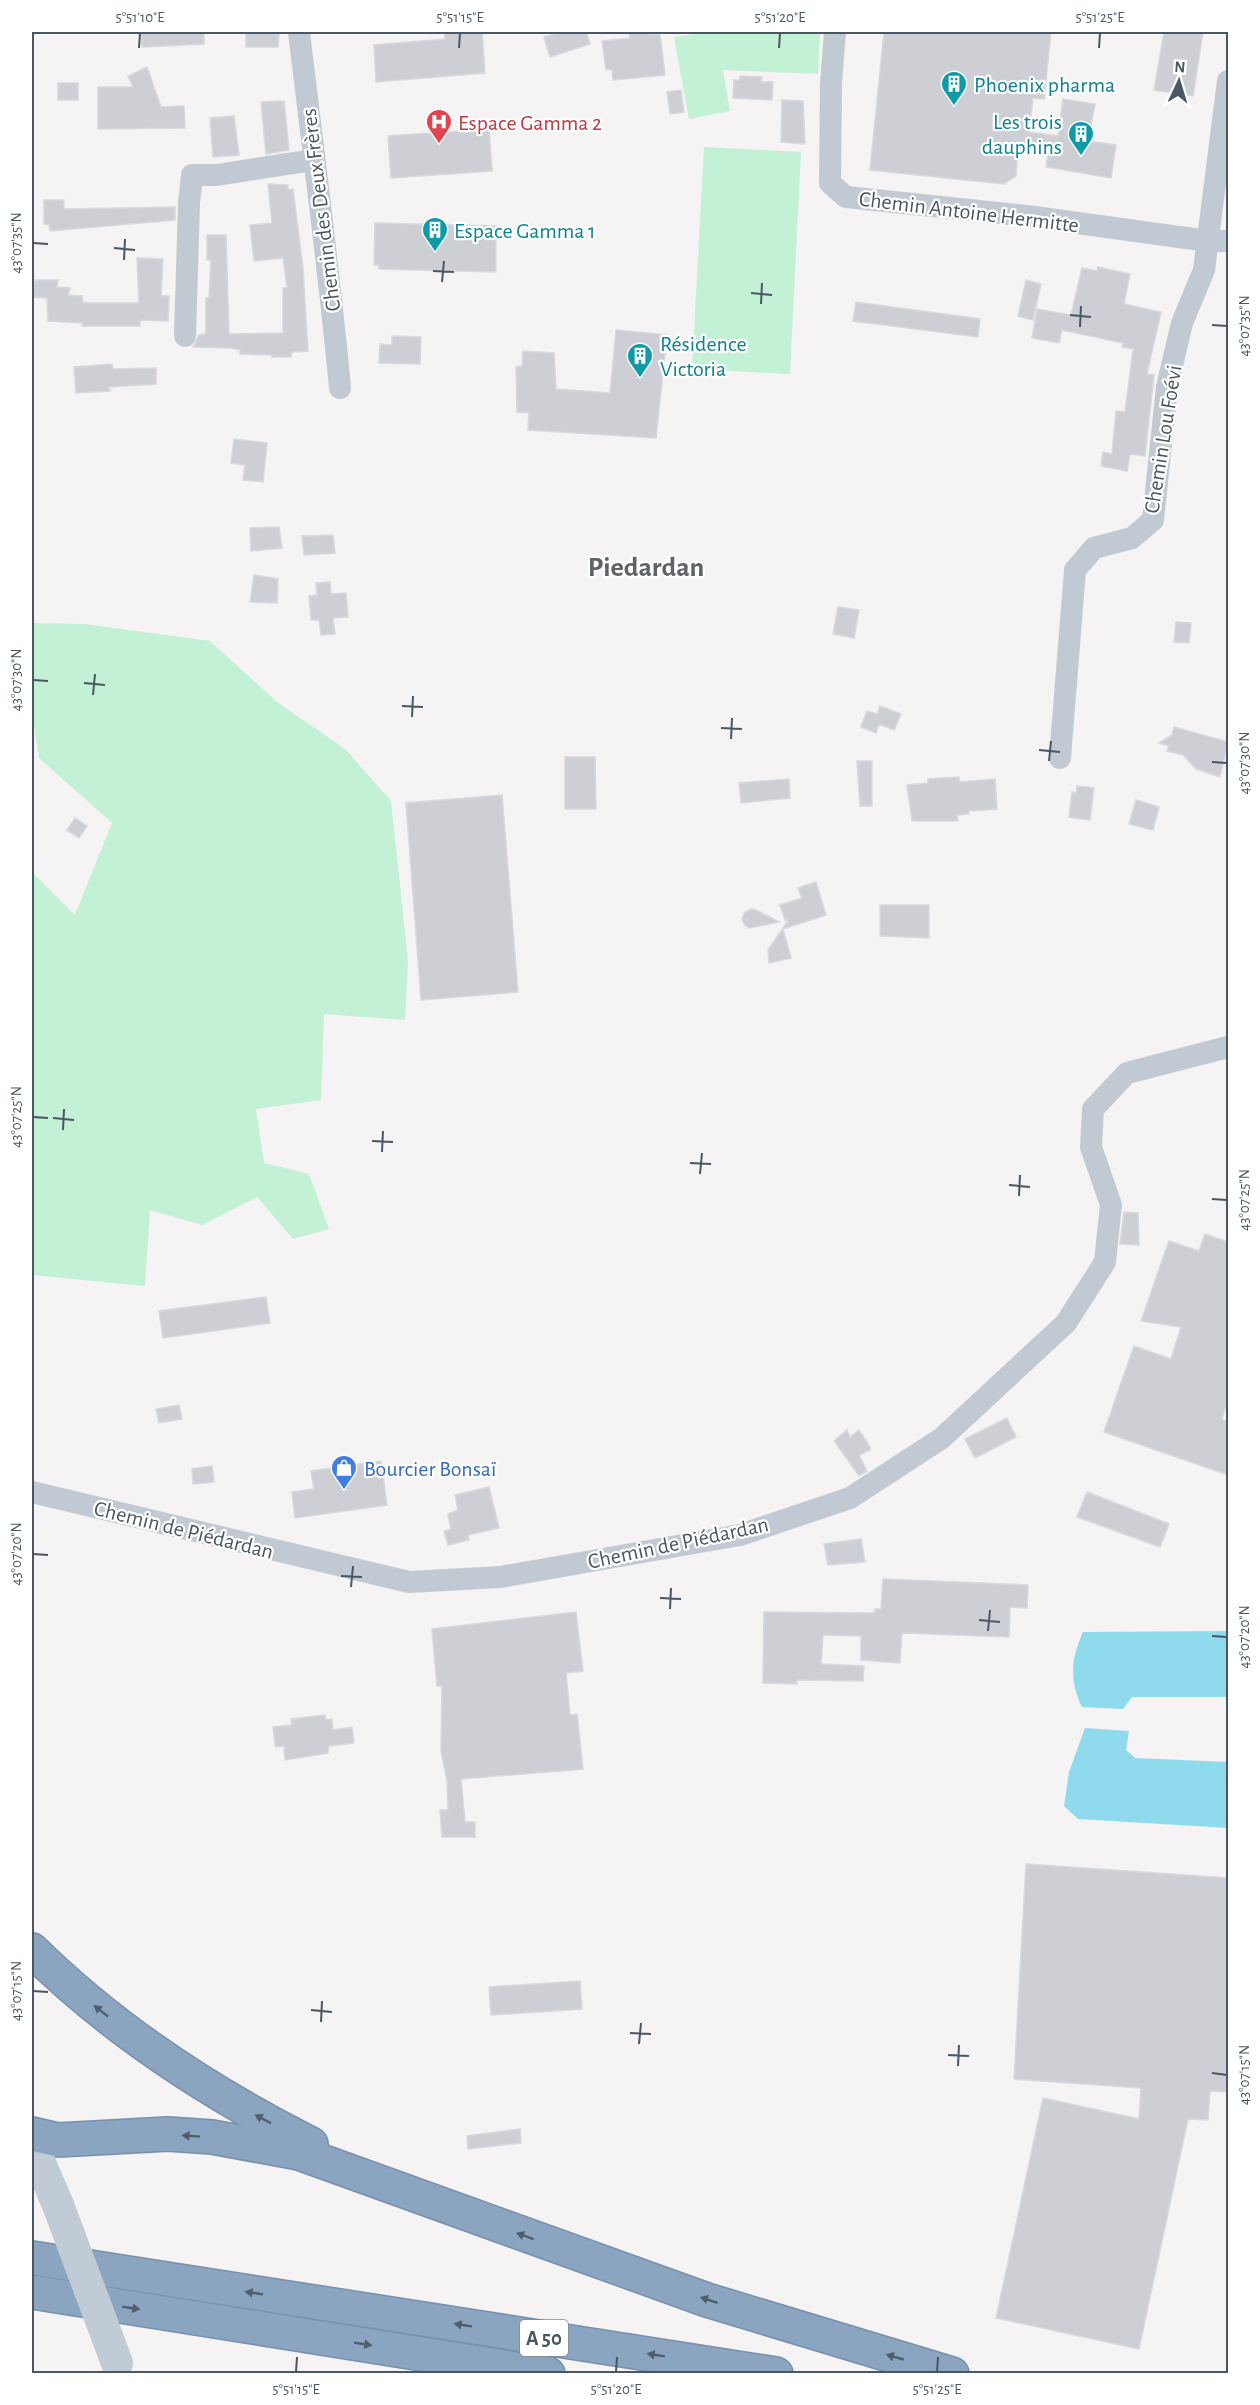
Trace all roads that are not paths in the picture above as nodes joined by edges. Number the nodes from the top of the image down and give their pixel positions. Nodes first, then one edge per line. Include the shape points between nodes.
1 (299, 32) edge
2 (835, 32) edge
3 (1228, 81) edge
4 (313, 160) junction
5 (1218, 241) edge
6 (185, 336) dead end
7 (340, 388) dead end
8 (1059, 758) dead end
9 (1228, 1047) edge
10 (32, 1492) edge
11 (32, 1950) edge
12 (32, 2134) edge
13 (32, 2144) edge
14 (409, 2193) junction
15 (32, 2258) edge
16 (32, 2292) edge
17 (118, 2368) edge
18 (548, 2373) edge
19 (776, 2373) edge
20 (952, 2373) edge

1 - 4 street, Chemin des Deux Frères
2 - 5 street, Chemin Antoine Hermitte via 830,183 846,197
3 - 5 street, Chemin Lou Foévi
4 - 6 street via 217,175 192,175
4 - 7 street, Chemin des Deux Frères via 329,269
5 - 8 street, Chemin Lou Foévi via 1182,323 1167,387 1153,520 1132,538 1094,548 1075,570
9 - 10 street, Chemin de Piédardan via 1127,1073 1093,1109 1091,1147 1111,1205 1105,1262 1066,1323 942,1438 850,1498 740,1534 500,1577 409,1582
14 -> 11 highway via 221,2096 122,2028 66,1984
14 -> 12 highway via 299,2153 260,2144 168,2134 58,2140
13 - 17 main road, bridge
20 -> 14 highway via 707,2300
19 -> 15 highway, A 50
16 -> 18 highway, A 50

